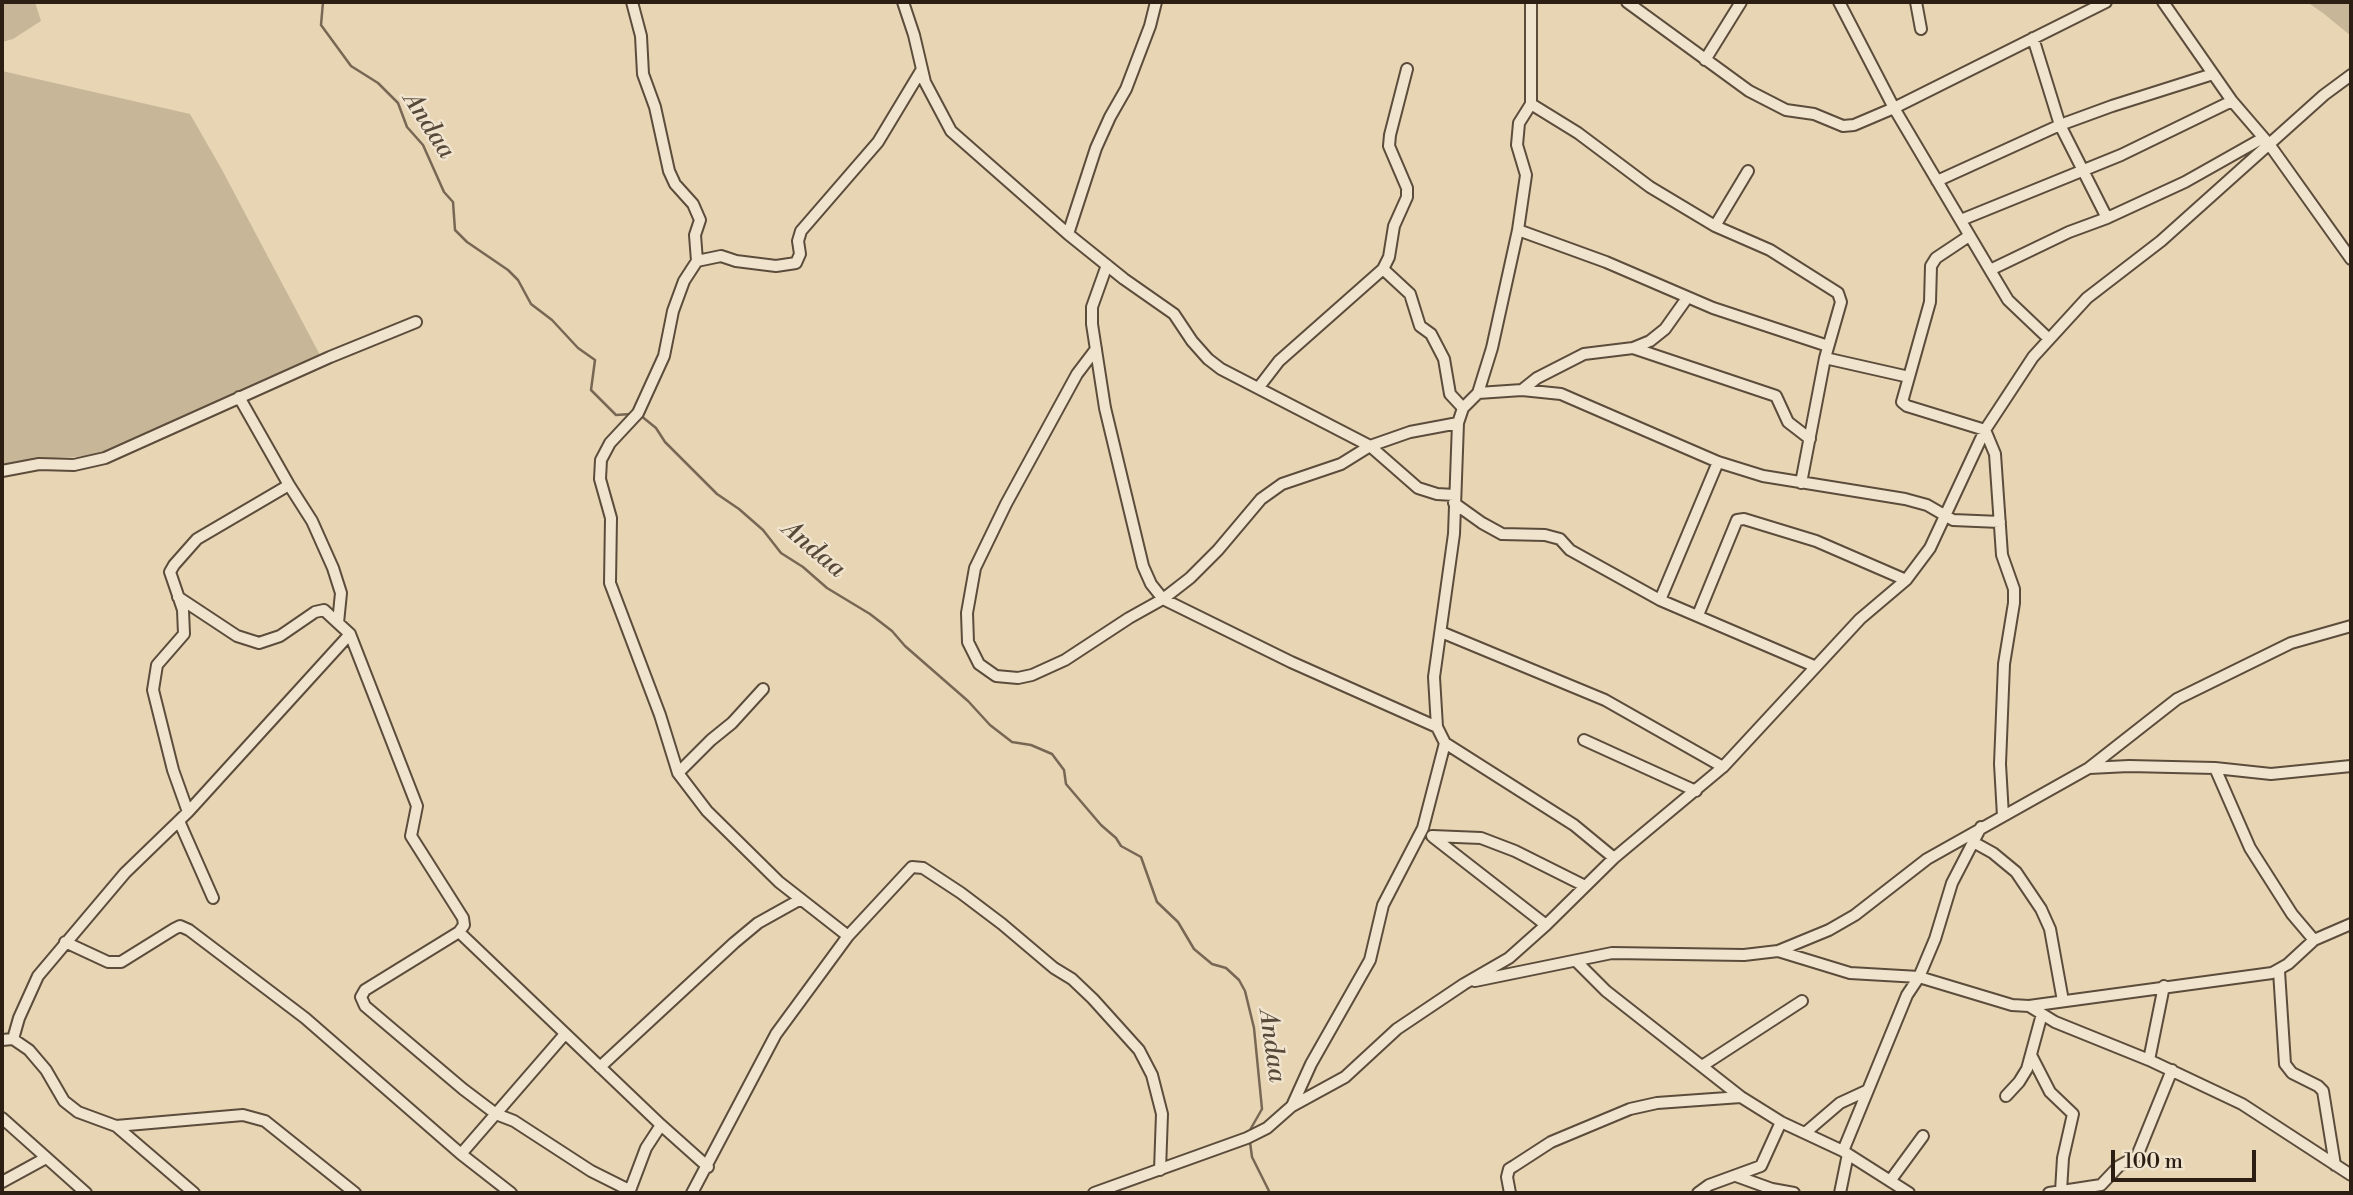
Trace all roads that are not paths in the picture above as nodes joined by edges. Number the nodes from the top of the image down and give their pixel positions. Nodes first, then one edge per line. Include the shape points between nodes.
1 (632, 2) edge
2 (903, 2) edge
3 (1156, 2) edge
4 (1531, 2) edge
5 (1627, 2) edge
6 (1741, 2) edge
7 (1839, 2) edge
8 (1916, 2) edge
9 (2106, 2) edge
10 (2163, 2) edge
11 (1921, 29) dead end
12 (2033, 38) junction
13 (1705, 60) junction
14 (922, 69) junction
15 (1407, 69) dead end
16 (2213, 74) junction
17 (2351, 75) edge
18 (2232, 102) junction
19 (1531, 104) junction
20 (1894, 108) junction
21 (2060, 125) junction
22 (2266, 141) junction
23 (1748, 171) dead end
24 (2084, 171) junction
25 (1937, 181) junction
26 (2107, 218) junction
27 (1961, 220) junction
28 (1715, 226) junction
29 (1518, 230) junction
30 (1068, 234) junction
31 (1969, 236) junction
32 (2351, 259) edge
33 (697, 261) junction
34 (1107, 265) junction
35 (1383, 269) junction
36 (1990, 271) junction
37 (1687, 298) junction
38 (416, 322) dead end
39 (2049, 339) junction
40 (1633, 348) junction
41 (1096, 349) junction
42 (1826, 352) junction
43 (1909, 377) junction
44 (1259, 387) junction
45 (1522, 390) junction
46 (1478, 393) junction
47 (239, 397) junction
48 (1463, 408) junction
49 (1458, 422) junction
50 (1985, 430) junction
51 (1810, 439) junction
52 (1370, 446) junction
53 (1718, 462) junction
54 (2, 471) edge
55 (1801, 483) junction
56 (289, 485) junction
57 (1454, 499) junction
58 (1946, 515) junction
59 (2000, 522) junction
60 (1906, 580) junction
61 (178, 597) junction
62 (1163, 599) junction
63 (1660, 600) junction
64 (1698, 615) junction
65 (338, 623) junction
66 (2351, 626) edge
67 (1441, 632) junction
68 (350, 634) junction
69 (1814, 666) junction
70 (763, 689) dead end
71 (1437, 727) junction
72 (1584, 740) dead end
73 (1445, 743) junction
74 (2351, 766) edge
75 (1723, 767) junction
76 (2089, 768) junction
77 (2215, 768) junction
78 (678, 773) junction
79 (1696, 791) junction
80 (188, 812) junction
81 (2003, 816) junction
82 (180, 821) junction
83 (1981, 827) junction
84 (1423, 828) junction
85 (1433, 836) junction
86 (1975, 843) junction
87 (1614, 858) junction
88 (1585, 886) junction
89 (213, 898) dead end
90 (801, 899) junction
91 (2351, 924) edge
92 (1546, 925) junction
93 (460, 932) junction
94 (848, 936) junction
95 (2314, 940) junction
96 (65, 942) junction
97 (1778, 951) junction
98 (1576, 961) junction
99 (2279, 971) junction
100 (1919, 977) junction
101 (1464, 984) junction
102 (2164, 986) junction
103 (1802, 1001) dead end
104 (2063, 1001) junction
105 (2029, 1006) junction
106 (2042, 1014) junction
107 (565, 1034) junction
108 (7, 1040) edge
109 (2031, 1055) junction
110 (2149, 1060) junction
111 (1702, 1066) junction
112 (600, 1067) junction
113 (2172, 1070) junction
114 (1866, 1091) junction
115 (2006, 1096) dead end
116 (1741, 1097) junction
117 (1292, 1106) junction
118 (496, 1114) junction
119 (2, 1118) edge
120 (1782, 1122) junction
121 (661, 1125) junction
122 (116, 1126) junction
123 (1805, 1133) junction
124 (1923, 1136) dead end
125 (1845, 1152) junction
126 (461, 1154) junction
127 (46, 1158) junction
128 (2335, 1165) junction
129 (708, 1167) junction
130 (1160, 1170) junction
131 (2351, 1175) edge
132 (1736, 1176) junction
133 (1890, 1181) junction
134 (2, 1182) edge
135 (629, 1191) edge
136 (2055, 1192) edge
137 (86, 1193) edge
138 (194, 1193) edge
139 (355, 1193) edge
140 (512, 1193) edge
141 (692, 1193) edge
142 (1094, 1193) edge
143 (1510, 1193) edge
144 (1698, 1193) edge
145 (1794, 1193) edge
146 (1839, 1193) edge
147 (1909, 1193) edge

1 - 33 street via 641,36 643,74 669,171 701,219 695,235
2 - 14 street
3 - 30 street via 1126,89 1096,148
4 - 19 street
5 - 13 street
6 - 13 street
7 - 20 street
8 - 11 street
9 - 12 street
10 - 16 street
12 - 20 street
12 - 21 street
13 - 20 street via 1777,106 1843,126
14 - 30 street via 951,131
14 - 33 street via 878,142 801,231 796,263 776,266 721,256
15 - 35 street via 1389,146 1407,197
16 - 18 street
16 - 21 street
17 - 22 street
18 - 22 street
18 - 24 street
19 - 28 street
19 - 29 street via 1519,123 1517,145 1526,175
20 - 25 street
21 - 24 street
21 - 25 street
22 - 26 street
22 - 32 street
22 - 39 street via 2161,241 2087,298
23 - 28 street
24 - 26 street
24 - 27 street
25 - 27 street
26 - 36 street
27 - 31 street
28 - 42 street via 1770,250 1839,293 1841,302
29 - 37 street
29 - 46 street
30 - 34 street
31 - 36 street
31 - 43 street via 1931,266 1930,302
33 - 78 street via 673,311 664,356 638,413 601,460 600,479 611,518 610,583
34 - 41 street via 1093,307
34 - 44 street via 1174,314 1208,359
35 - 44 street via 1279,362
35 - 48 street via 1410,293 1420,326 1431,334 1444,359 1450,394
36 - 39 street via 2008,300
37 - 40 street via 1665,329
37 - 42 street
38 - 47 street
39 - 50 street
40 - 45 street via 1584,354
40 - 51 street via 1776,396 1788,422
41 - 62 street via 1105,408 1143,566
41 - 62 street via 1077,374 975,568 967,613 968,642 979,664 996,676 1032,676
42 - 43 street
42 - 51 street
43 - 50 street via 1903,405
44 - 52 street
45 - 46 street
45 - 53 street via 1561,394
46 - 48 street
47 - 54 street via 105,458
47 - 56 street
48 - 49 street
49 - 52 street
49 - 57 street
50 - 58 street
50 - 59 street via 1995,454
51 - 55 street
52 - 57 street via 1418,488
52 - 62 street via 1341,464 1282,484 1261,499 1190,578
53 - 55 street
53 - 63 street
55 - 58 street via 1905,499
56 - 61 street via 184,551 170,572
56 - 65 street via 333,568 341,593
57 - 63 street via 1502,534 1560,539 1570,550
57 - 67 street
58 - 59 street via 1959,521
58 - 60 street via 1930,548
59 - 81 street via 2002,555 2014,589 2004,664
60 - 64 street via 1816,541 1737,520
60 - 69 street
61 - 65 street via 237,636 259,643 280,636 315,612 324,610
61 - 80 street via 184,634 157,665 153,690
62 - 71 street
63 - 64 street
64 - 69 street
65 - 68 street
66 - 76 street via 2291,643 2177,699
67 - 71 street via 1434,677
67 - 75 street via 1605,700
68 - 80 street
68 - 93 street via 417,806 411,835 463,918
69 - 75 street
70 - 78 street
71 - 73 street
72 - 79 street
73 - 84 street
73 - 87 street via 1574,825
74 - 77 street via 2271,774
75 - 79 street
76 - 77 street
76 - 81 street
77 - 95 street via 2250,848
78 - 90 street via 707,811
79 - 87 street
80 - 82 street
81 - 83 street
82 - 89 street
82 - 96 street via 125,873
83 - 86 street
83 - 97 street via 1927,859 1855,915
84 - 85 street
84 - 117 street via 1383,905 1370,960
85 - 88 street via 1481,838
85 - 92 street
86 - 100 street via 1952,883
86 - 104 street via 2016,872 2042,909
87 - 88 street
88 - 92 street
90 - 94 street
90 - 112 street via 758,923 734,943
91 - 95 street
92 - 101 street via 1509,958
93 - 107 street
93 - 118 street via 365,990 362,998 386,1025
94 - 129 street via 776,1034
94 - 130 street via 912,867 923,868 971,901 1072,979 1139,1049 1152,1075 1162,1114
95 - 99 street
96 - 108 street via 38,976
96 - 126 street via 108,962 121,962 180,926 189,930 305,1018
97 - 98 street via 1744,955 1612,953
97 - 100 street via 1850,973
98 - 101 street
98 - 111 street via 1606,991
99 - 102 street
99 - 128 street via 2285,1064 2323,1091
100 - 105 street
100 - 114 street
101 - 117 street via 1397,1029 1345,1077
102 - 104 street
102 - 110 street
103 - 111 street
104 - 105 street
105 - 106 street
106 - 109 street
106 - 110 street
107 - 112 street
107 - 118 street
108 - 122 street via 29,1049 64,1101 78,1112
109 - 115 street via 2019,1082
109 - 136 street via 2050,1092 2073,1114
110 - 113 street
111 - 116 street
112 - 121 street
113 - 128 street via 2242,1104
113 - 136 street via 2137,1156 2119,1166 2101,1185
114 - 123 street via 1840,1103
114 - 125 street
116 - 120 street
116 - 143 street via 1657,1102 1630,1109 1551,1142 1509,1169
117 - 130 street via 1247,1138
118 - 126 street
118 - 135 street
119 - 127 street
120 - 123 street
120 - 132 street via 1761,1166
121 - 129 street
121 - 135 street
122 - 138 street
122 - 139 street via 243,1115 265,1121
123 - 125 street
124 - 133 street
125 - 133 street
125 - 146 street
126 - 140 street
127 - 134 street
127 - 137 street
128 - 131 street
129 - 141 street
130 - 142 street
132 - 144 street
132 - 145 street
133 - 147 street

